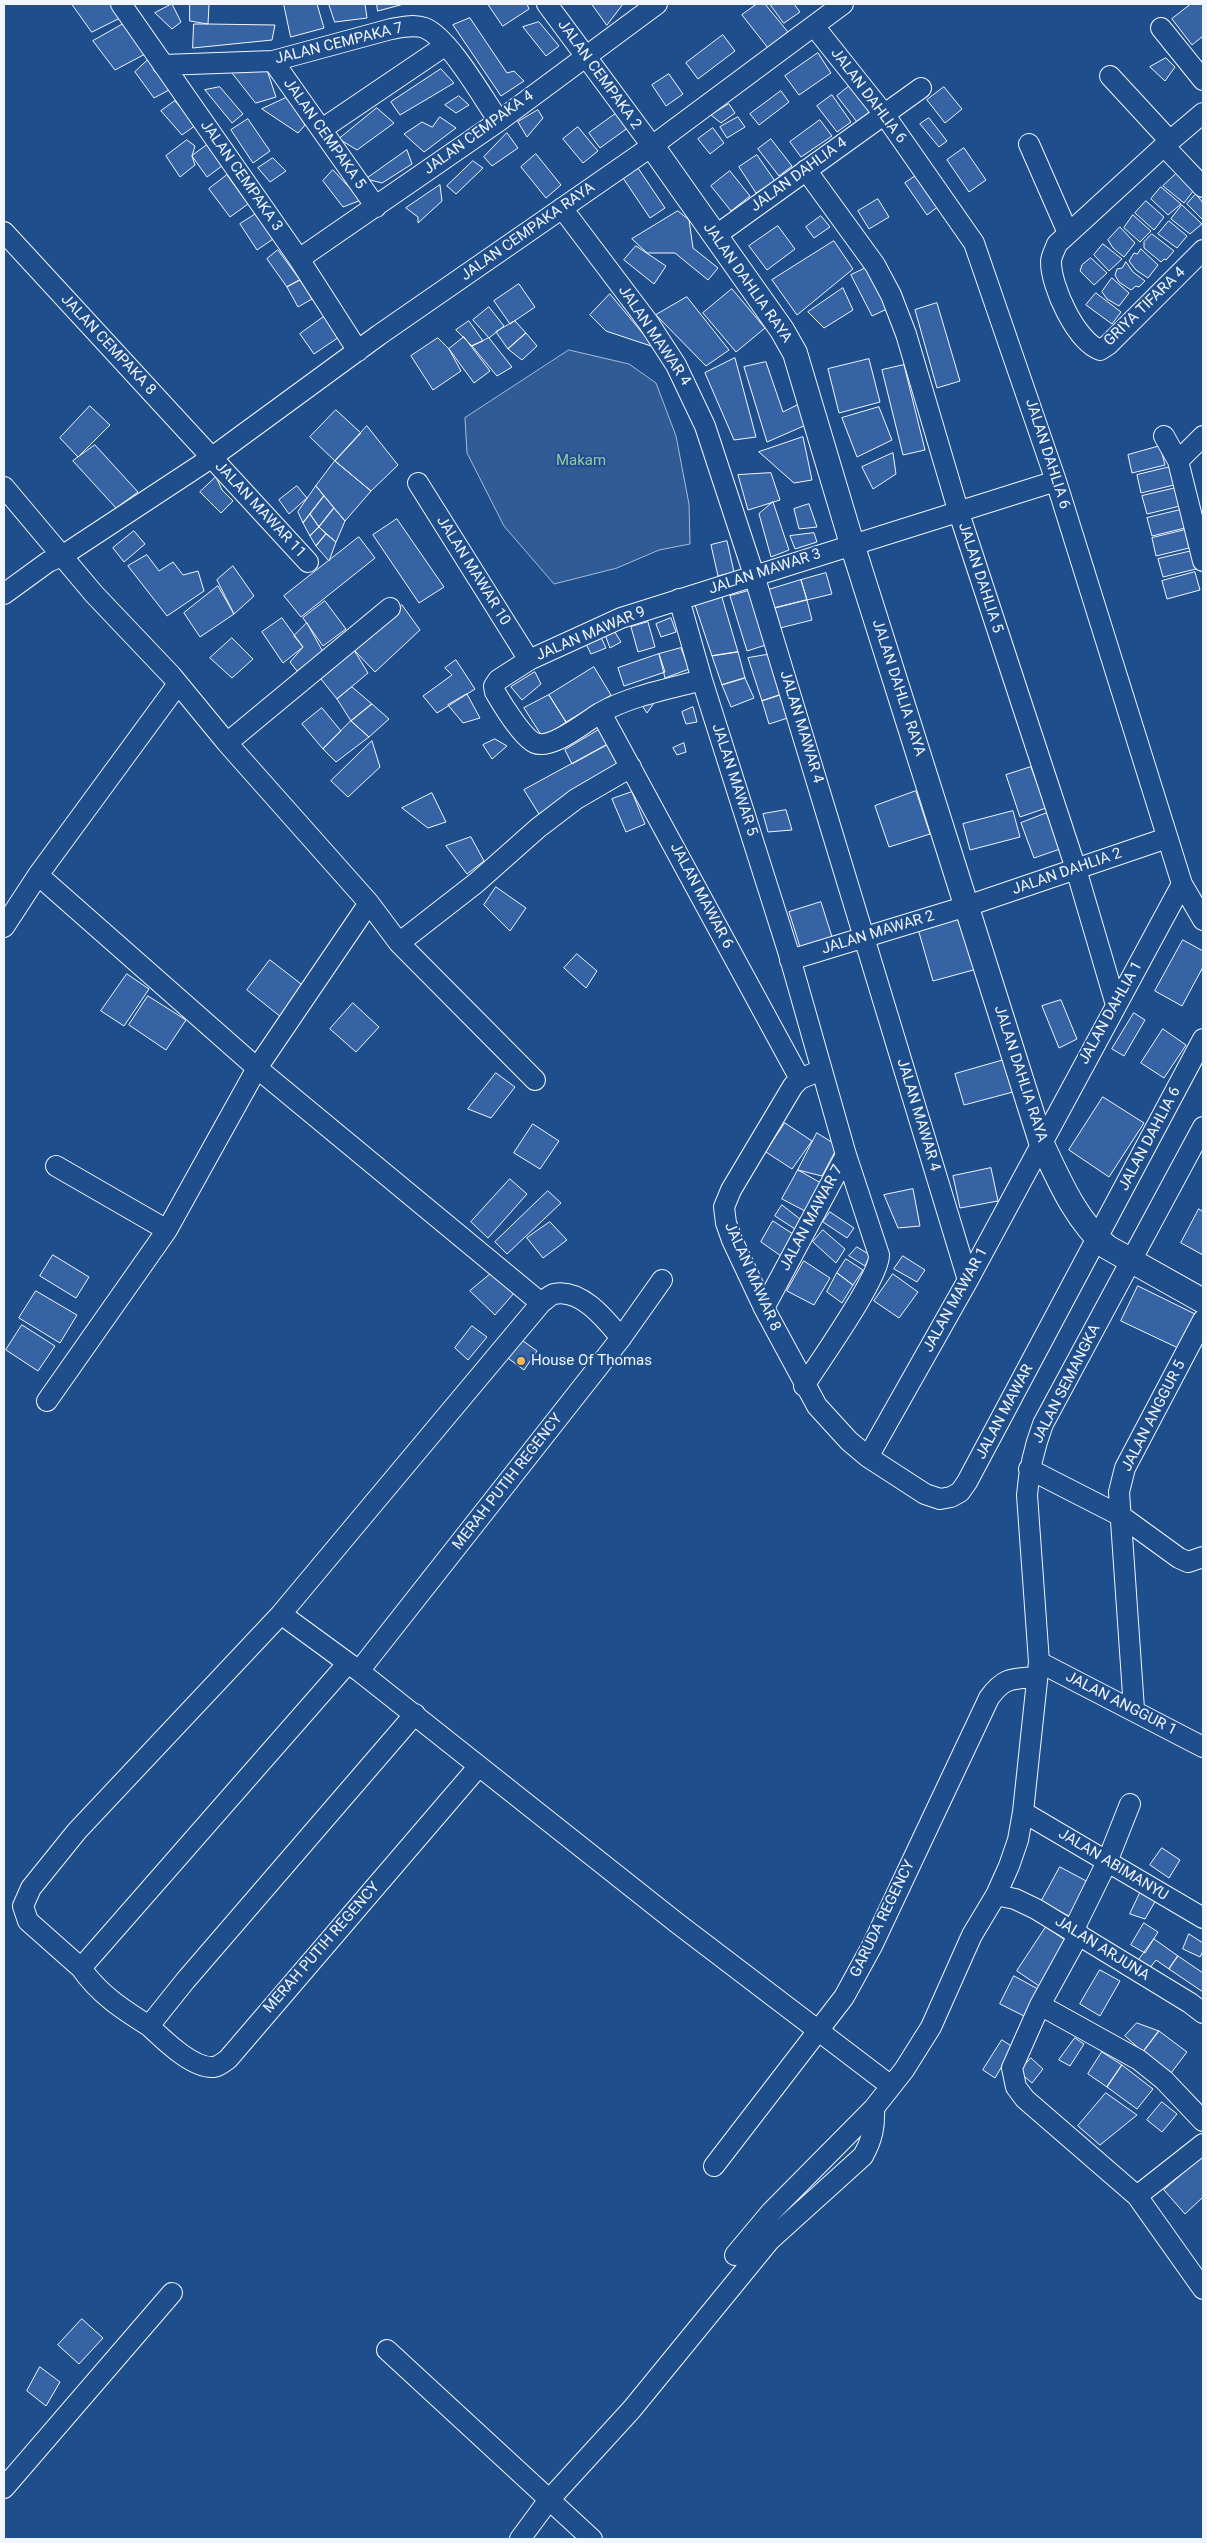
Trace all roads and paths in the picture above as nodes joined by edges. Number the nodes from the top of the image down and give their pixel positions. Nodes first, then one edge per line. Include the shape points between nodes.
1 (121, 4) edge
2 (547, 4) edge
3 (657, 4) edge
4 (843, 4) edge
5 (814, 26) junction
6 (1161, 28) dead end
7 (446, 45) junction
8 (585, 57) junction
9 (273, 61) junction
10 (163, 65) junction
11 (1110, 76) dead end
12 (1203, 80) edge
13 (921, 88) dead end
14 (1203, 113) edge
15 (884, 114) junction
16 (499, 121) junction
17 (322, 130) junction
18 (1167, 143) junction
19 (1029, 144) dead end
20 (652, 146) junction
21 (806, 170) junction
22 (1203, 187) edge
23 (376, 207) junction
24 (562, 208) junction
25 (4, 232) edge
26 (1068, 233) junction
27 (715, 236) junction
28 (1203, 250) edge
29 (299, 260) junction
30 (358, 351) junction
31 (1164, 436) dead end
32 (1203, 436) edge
33 (211, 458) junction
34 (1178, 461) junction
35 (1056, 481) junction
36 (418, 483) dead end
37 (4, 487) edge
38 (958, 510) junction
39 (1200, 530) edge
40 (852, 544) junction
41 (62, 556) junction
42 (1203, 561) edge
43 (308, 562) dead end
44 (754, 576) junction
45 (4, 594) edge
46 (678, 599) junction
47 (390, 608) dead end
48 (529, 660) junction
49 (702, 680) junction
50 (178, 684) junction
51 (601, 712) junction
52 (227, 743) junction
53 (631, 767) junction
54 (1167, 838) junction
55 (1076, 869) junction
56 (38, 875) junction
57 (1182, 884) junction
58 (368, 902) junction
59 (967, 906) junction
60 (1203, 920) edge
61 (4, 927) edge
62 (865, 938) junction
63 (399, 943) junction
64 (790, 960) junction
65 (1116, 1005) junction
66 (1203, 1039) edge
67 (257, 1068) junction
68 (821, 1070) junction
69 (800, 1079) junction
70 (535, 1080) dead end
71 (1203, 1127) edge
72 (1041, 1142) junction
73 (846, 1155) junction
74 (56, 1166) dead end
75 (167, 1230) junction
76 (1115, 1252) junction
77 (662, 1280) dead end
78 (968, 1280) junction
79 (1203, 1301) edge
80 (541, 1303) junction
81 (764, 1308) junction
82 (1203, 1320) edge
83 (621, 1338) junction
84 (804, 1386) junction
85 (47, 1401) dead end
86 (868, 1457) junction
87 (1029, 1469) junction
88 (1120, 1516) junction
89 (1203, 1557) edge
90 (281, 1614) junction
91 (354, 1667) junction
92 (1038, 1669) junction
93 (1134, 1710) junction
94 (415, 1714) junction
95 (1203, 1747) edge
96 (479, 1766) junction
97 (1130, 1804) dead end
98 (1023, 1812) junction
99 (1107, 1862) junction
100 (996, 1894) junction
101 (1203, 1918) edge
102 (1076, 1933) junction
103 (81, 1968) junction
104 (1040, 2005) junction
105 (1203, 2013) edge
106 (149, 2026) junction
107 (819, 2031) junction
108 (891, 2086) junction
109 (874, 2108) junction
110 (1203, 2121) edge
111 (1203, 2144) edge
112 (714, 2166) dead end
113 (1137, 2196) junction
114 (735, 2255) dead end
115 (1203, 2289) edge
116 (172, 2293) dead end
117 (388, 2350) dead end
118 (4, 2488) edge
119 (548, 2501) junction
120 (520, 2539) edge
121 (592, 2539) edge

1 - 10 street, JALAN CEMPAKA 3
2 - 8 street, JALAN CEMPAKA 2
3 - 8 street, JALAN CEMPAKA 4
4 - 5 street, JALAN CEMPAKA RAYA
5 - 15 street, JALAN DAHLIA 6
5 - 20 street, JALAN CEMPAKA RAYA
6 - 12 street
7 - 9 street, JALAN CEMPAKA 7 via 435,34 410,26
7 - 16 street, JALAN CEMPAKA 7
7 - 17 street
8 - 16 street, JALAN CEMPAKA 4
8 - 20 street, JALAN CEMPAKA 2
9 - 10 street, JALAN CEMPAKA 7
9 - 17 street, JALAN CEMPAKA 5
10 - 29 street, JALAN CEMPAKA 3
11 - 18 street
13 - 15 street, JALAN DAHLIA 4
14 - 18 street, GRIYA TIFARA 4
15 - 21 street, JALAN DAHLIA 4
15 - 35 street, JALAN DAHLIA 6 via 974,243
16 - 23 street, JALAN CEMPAKA 4
17 - 23 street, JALAN CEMPAKA 5
18 - 22 street
18 - 26 street, GRIYA TIFARA 4
19 - 26 street
20 - 24 street, JALAN CEMPAKA RAYA
20 - 27 street, JALAN DAHLIA RAYA
21 - 27 street, JALAN DAHLIA 4
21 - 38 street, JALAN DAHLIA 5 via 875,265 891,295 906,334
23 - 29 street, JALAN CEMPAKA 4
24 - 30 street, JALAN CEMPAKA RAYA
24 - 44 street, JALAN MAWAR 4 via 648,322 691,392
25 - 33 street, JALAN CEMPAKA 8
26 - 28 street, GRIYA TIFARA 4 via 1057,244 1051,259 1052,274 1081,337 1091,347 1100,350
27 - 40 street, JALAN DAHLIA RAYA via 795,353
29 - 30 street, JALAN CEMPAKA 3
30 - 33 street, JALAN CEMPAKA RAYA
31 - 34 street
32 - 34 street
33 - 41 street, JALAN CEMPAKA RAYA
33 - 43 street, JALAN MAWAR 11
34 - 39 street
35 - 38 street, JALAN MAWAR 3
35 - 54 street, JALAN DAHLIA 6
36 - 48 street, JALAN MAWAR 10
37 - 41 street
38 - 40 street, JALAN MAWAR 3
38 - 55 street, JALAN DAHLIA 5
39 - 42 street
40 - 44 street, JALAN MAWAR 3
40 - 59 street, JALAN DAHLIA RAYA
41 - 45 street, JALAN CEMPAKA RAYA via 48,562
41 - 50 street
44 - 46 street, JALAN MAWAR 3
44 - 62 street, JALAN MAWAR 4
46 - 48 street, JALAN MAWAR 9 via 589,631
46 - 49 street, JALAN MAWAR 5
47 - 52 street
48 - 51 street, JALAN MAWAR 9 via 494,686 501,702 535,743 549,744
49 - 51 street, JALAN MAWAR 9 via 640,697
49 - 64 street, JALAN MAWAR 5
50 - 52 street
50 - 56 street
51 - 53 street, JALAN MAWAR 6
52 - 58 street
53 - 63 street via 576,799
53 - 69 street, JALAN MAWAR 6
54 - 55 street, JALAN DAHLIA 2
54 - 57 street, JALAN DAHLIA 6
55 - 59 street, JALAN DAHLIA 2
55 - 65 street, JALAN DAHLIA 5
56 - 61 street
56 - 67 street
57 - 60 street, JALAN DAHLIA 6
57 - 65 street, JALAN DAHLIA 1
58 - 63 street
58 - 67 street
59 - 62 street, JALAN MAWAR 2
59 - 72 street, JALAN DAHLIA RAYA
62 - 64 street, JALAN MAWAR 2
62 - 78 street, JALAN MAWAR 4
63 - 70 street
64 - 68 street, JALAN MAWAR 5
65 - 72 street, JALAN DAHLIA 1
66 - 76 street, JALAN DAHLIA 6
67 - 75 street
67 - 80 street
68 - 69 street, JALAN MAWAR 8
68 - 73 street, JALAN MAWAR 5
69 - 81 street, JALAN MAWAR 8 via 788,1093 731,1190 724,1208 732,1240
71 - 76 street
72 - 76 street, JALAN DAHLIA RAYA via 1066,1197
72 - 78 street, JALAN MAWAR 1
73 - 81 street, JALAN MAWAR 7
73 - 84 street, JALAN MAWAR 5 via 875,1240 879,1263
74 - 75 street
75 - 85 street
76 - 79 street
76 - 86 street, JALAN MAWAR via 960,1492 940,1499 924,1494
76 - 87 street, JALAN SEMANGKA via 1043,1424
77 - 83 street, MERAH PUTIH REGENCY
78 - 86 street, JALAN MAWAR 1
80 - 83 street via 554,1294 582,1300
80 - 90 street, MERAH PUTIH REGENCY
81 - 84 street, JALAN MAWAR 8
82 - 88 street, JALAN ANGGUR 5 via 1125,1468 1119,1492
83 - 91 street, MERAH PUTIH REGENCY
84 - 86 street, JALAN MAWAR 8 via 832,1424
87 - 88 street
87 - 92 street, JALAN SEMANGKA via 1027,1494
88 - 89 street via 1179,1558 1188,1562
88 - 93 street, JALAN ANGGUR 5
90 - 91 street
90 - 103 street, MERAH PUTIH REGENCY via 77,1832 31,1888 23,1906 28,1921
91 - 94 street
91 - 103 street, MERAH PUTIH REGENCY
92 - 93 street, JALAN ANGGUR 1
92 - 98 street, JALAN SEMANGKA
92 - 107 street, GARUDA REGENCY via 999,1684 989,1698 872,1946 844,1997
93 - 95 street, JALAN ANGGUR 1
94 - 96 street
94 - 106 street via 184,1981
96 - 106 street, MERAH PUTIH REGENCY via 228,2059 217,2067 201,2066
96 - 107 street
97 - 99 street
98 - 99 street, JALAN ABIMANYU
98 - 100 street, JALAN SEMANGKA via 1010,1866
99 - 101 street, JALAN ABIMANYU
99 - 102 street
100 - 102 street, JALAN ARJUNA via 1014,1898
100 - 108 street, JALAN SEMANGKA via 972,1935 931,2027
102 - 104 street
102 - 105 street, JALAN ARJUNA
103 - 106 street, MERAH PUTIH REGENCY via 118,2007
104 - 110 street via 1140,2060
104 - 113 street via 1012,2068 1016,2087 1025,2099
107 - 108 street
107 - 112 street, GARUDA REGENCY
108 - 109 street, JALAN SEMANGKA
109 - 114 street, JALAN SEMANGKA via 771,2212
109 - 119 street via 875,2124 863,2156 770,2240 632,2409
111 - 113 street
113 - 115 street
116 - 118 street
117 - 119 street
119 - 120 street
119 - 121 street

